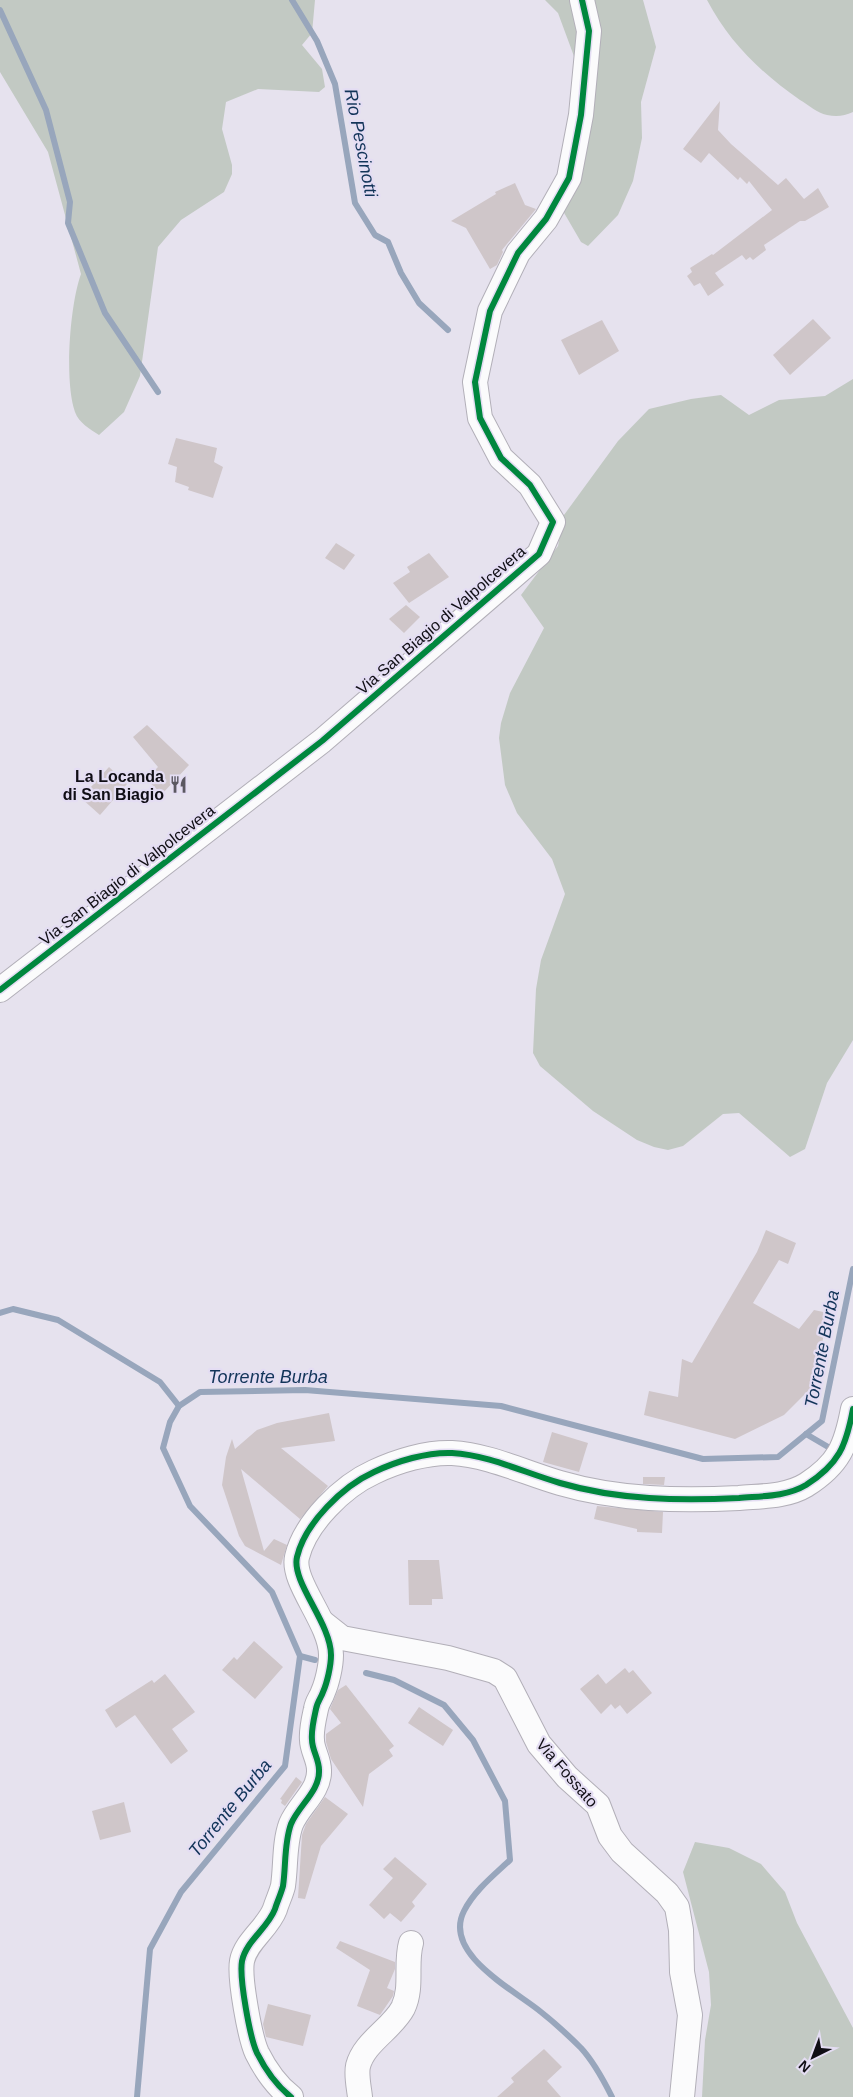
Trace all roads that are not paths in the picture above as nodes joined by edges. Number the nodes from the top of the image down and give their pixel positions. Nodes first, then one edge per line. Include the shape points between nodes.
1 (582, 0) edge
2 (0, 990) edge
3 (853, 1409) edge
4 (321, 1618) junction
5 (411, 1943) dead end
6 (291, 2097) edge
7 (360, 2097) edge
8 (682, 2097) edge

1 - 2 street, Via San Biagio di Valpolcevera via 589,31 581,115 569,178 546,219 518,253 490,310 476,382 480,418 501,458 530,485 553,522 539,554 322,741
3 - 4 street via 847,1440 840,1455 804,1486 786,1493 693,1500 604,1492 562,1484 477,1456 450,1453 376,1470 334,1499 306,1536 297,1555 297,1574
4 - 6 street via 331,1655 324,1690 316,1703 312,1741 319,1769 317,1784 291,1824 282,1888 270,1922 254,1939 242,1961 244,1997 256,2052 279,2088
4 - 8 street, Via Fossato via 342,1638 448,1658 494,1671 505,1678 539,1744 567,1777 598,1805 610,1836 622,1852 667,1893 677,1908 682,1972 690,2015
5 - 7 street via 408,1952 410,1979 403,2007 389,2028 368,2047 358,2066

